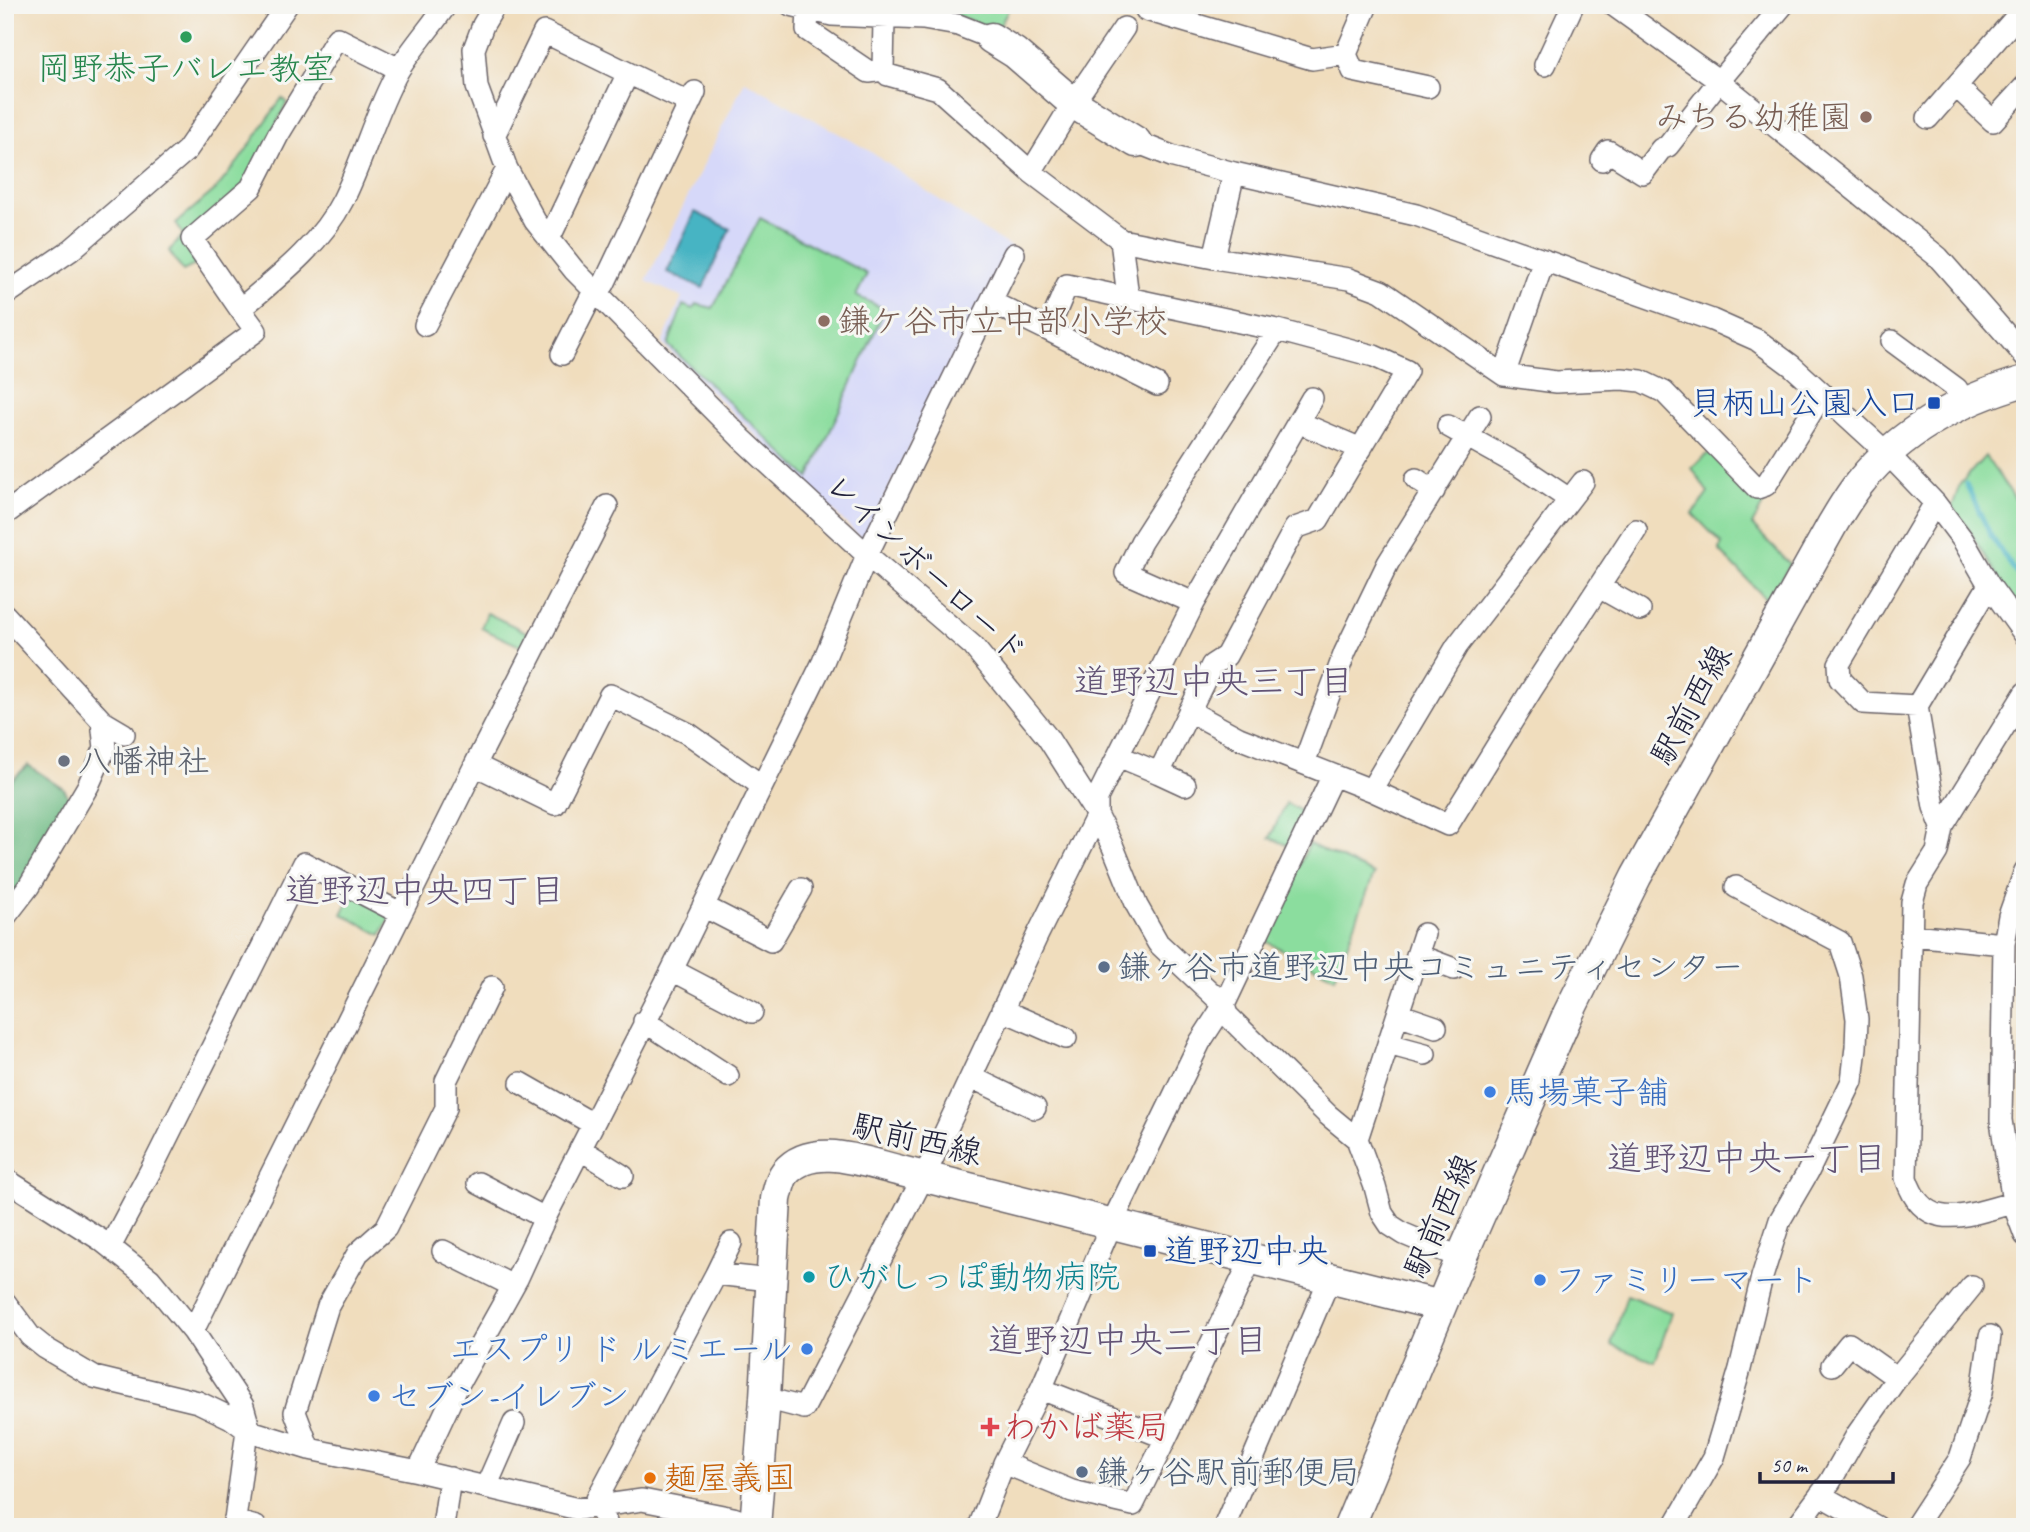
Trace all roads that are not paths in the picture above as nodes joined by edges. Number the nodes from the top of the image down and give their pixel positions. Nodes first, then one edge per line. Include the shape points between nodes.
1 (287, 5) edge
2 (446, 5) edge
3 (495, 5) edge
4 (1367, 5) edge
5 (1573, 5) edge
6 (1613, 5) edge
7 (1783, 5) edge
8 (2025, 7) edge
9 (799, 8) edge
10 (1146, 10) dead end
11 (884, 19) junction
12 (1124, 28) dead end
13 (991, 38) joint
14 (1346, 54) junction
15 (1545, 65) dead end
16 (399, 69) junction
17 (883, 70) junction
18 (628, 74) junction
19 (1719, 81) junction
20 (1956, 86) junction
21 (2025, 86) edge
22 (1428, 87) dead end
23 (1073, 103) junction
24 (1928, 118) dead end
25 (494, 136) junction
26 (1136, 142) joint
27 (1602, 160) dead end
28 (507, 169) junction
29 (1031, 172) junction
30 (1234, 173) junction
31 (549, 239) junction
32 (1121, 240) junction
33 (1014, 254) dead end
34 (1214, 258) junction
35 (1544, 260) junction
36 (596, 291) junction
37 (5, 295) edge
38 (1128, 298) junction
39 (991, 302) junction
40 (240, 309) junction
41 (423, 316) dead end
42 (1048, 330) junction
43 (1277, 330) junction
44 (1892, 341) dead end
45 (562, 355) dead end
46 (2025, 356) edge
47 (1504, 375) junction
48 (2025, 381) edge
49 (1157, 385) dead end
50 (1822, 395) junction
51 (1312, 398) dead end
52 (1952, 408) junction
53 (1480, 416) dead end
54 (1298, 422) junction
55 (1448, 426) dead end
56 (1468, 436) junction
57 (1361, 449) junction
58 (1887, 453) junction
59 (1416, 479) dead end
60 (1583, 482) dead end
61 (1434, 491) junction
62 (1569, 499) junction
63 (1935, 503) junction
64 (607, 506) dead end
65 (5, 514) edge
66 (1636, 530) dead end
67 (867, 555) junction
68 (1989, 585) junction
69 (1599, 587) junction
70 (1194, 603) junction
71 (1640, 610) dead end
72 (5, 615) edge
73 (2025, 635) edge
74 (2025, 692) edge
75 (1917, 706) junction
76 (1189, 711) junction
77 (102, 721) junction
78 (124, 734) dead end
79 (1118, 756) junction
80 (1304, 763) junction
81 (475, 765) junction
82 (1159, 773) junction
83 (1334, 775) junction
84 (1185, 785) dead end
85 (762, 786) junction
86 (1371, 790) junction
87 (1097, 815) junction
88 (1942, 827) junction
89 (2025, 871) edge
90 (1736, 887) dead end
91 (801, 889) dead end
92 (703, 906) junction
93 (400, 913) junction
94 (5, 917) edge
95 (1424, 934) dead end
96 (1912, 935) junction
97 (2004, 944) junction
98 (1417, 955) junction
99 (1454, 969) dead end
100 (672, 971) junction
101 (492, 987) dead end
102 (1224, 1005) junction
103 (1002, 1010) junction
104 (752, 1012) dead end
105 (1398, 1014) junction
106 (644, 1021) junction
107 (1436, 1027) dead end
108 (1066, 1038) dead end
109 (1388, 1044) junction
110 (1425, 1054) dead end
111 (728, 1076) dead end
112 (971, 1077) junction
113 (521, 1083) dead end
114 (1035, 1108) dead end
115 (593, 1124) junction
116 (1357, 1139) junction
117 (580, 1149) junction
118 (2014, 1149) edge
119 (623, 1176) dead end
120 (923, 1177) junction
121 (5, 1179) edge
122 (478, 1183) dead end
123 (2013, 1203) junction
124 (545, 1218) junction
125 (1111, 1225) junction
126 (2025, 1235) edge
127 (731, 1243) dead end
128 (110, 1247) junction
129 (443, 1251) dead end
130 (1461, 1258) junction
131 (1251, 1260) junction
132 (716, 1273) junction
133 (770, 1280) junction
134 (1329, 1280) junction
135 (513, 1286) junction
136 (1972, 1286) dead end
137 (5, 1302) edge
138 (1441, 1306) junction
139 (193, 1331) junction
140 (1990, 1336) dead end
141 (1832, 1365) dead end
142 (1897, 1378) junction
143 (1041, 1389) junction
144 (765, 1398) junction
145 (514, 1423) dead end
146 (249, 1430) junction
147 (1166, 1438) junction
148 (309, 1449) junction
149 (1004, 1464) junction
150 (418, 1471) junction
151 (450, 1478) junction
152 (486, 1487) junction
153 (1820, 1495) junction
154 (602, 1517) edge
155 (234, 1524) edge
156 (1924, 1524) edge
157 (756, 1526) edge
158 (256, 1527) edge
159 (443, 1527) edge
160 (979, 1527) edge
161 (1224, 1527) edge
162 (1349, 1527) edge
163 (1674, 1527) edge
164 (1796, 1527) edge
165 (1877, 1527) edge

1 - 37 street via 187,150 71,250
2 - 16 street
3 - 25 street, レインボーロード via 474,49 477,87
4 - 14 street
5 - 15 street
6 - 19 street
7 - 19 street
8 - 20 street
9 - 11 street
9 - 17 street via 807,30 869,72
10 - 14 street via 1312,59
11 - 13 street via 958,25
11 - 17 street
12 - 23 street
13 - 23 street
14 - 22 street via 1353,71
16 - 40 street via 342,201 317,236
16 - 40 street via 337,38 251,188 192,239
17 - 29 street via 938,89
18 - 25 street via 544,32
18 - 31 street
18 - 36 street via 692,97 604,284
19 - 27 street via 1643,173 1608,151
19 - 46 street via 1938,257
20 - 21 street via 1993,121
20 - 24 street
23 - 26 street
23 - 29 street
25 - 28 street, レインボーロード
26 - 30 street
28 - 31 street, レインボーロード
28 - 41 street
29 - 32 street
30 - 34 street
30 - 35 street via 1416,215
31 - 36 street, レインボーロード
32 - 34 street
32 - 38 street
33 - 39 street
34 - 47 street via 1349,279 1381,292
35 - 47 street
35 - 50 street via 1757,340
36 - 45 street
36 - 67 street, レインボーロード via 742,439
38 - 42 street via 1067,285
38 - 43 street
39 - 42 street
39 - 67 street
40 - 65 street via 256,331
42 - 49 street
43 - 57 street via 1374,356 1408,371
43 - 70 street via 1141,542 1126,573
44 - 52 street via 1957,389
47 - 50 street via 1556,382 1641,381 1664,392 1756,488 1766,485
48 - 52 street, 駅前西線
50 - 58 street
51 - 54 street
52 - 58 street, 駅前西線
53 - 56 street
54 - 57 street
54 - 70 street
55 - 56 street
56 - 61 street
56 - 62 street
57 - 76 street via 1318,520 1295,528 1226,656 1212,665
58 - 63 street
58 - 130 street, 駅前西線 via 1860,483 1825,536 1636,877 1563,1025
59 - 61 street
60 - 62 street
61 - 80 street via 1388,564 1345,652
62 - 86 street via 1457,646
63 - 68 street
63 - 75 street via 1839,664 1840,679 1863,703
64 - 81 street
66 - 69 street
67 - 85 street via 823,662
67 - 87 street, レインボーロード via 973,646 1048,738
68 - 73 street
68 - 75 street
69 - 71 street
69 - 86 street via 1448,825
70 - 79 street
72 - 77 street
74 - 88 street
75 - 88 street via 1934,807
76 - 80 street via 1239,738
76 - 82 street
77 - 78 street
77 - 94 street via 105,748 88,786 29,886
79 - 82 street
79 - 87 street via 1097,798
80 - 83 street
81 - 85 street via 555,804 610,695 689,734
81 - 93 street
82 - 84 street
83 - 86 street
83 - 102 street
85 - 92 street
87 - 102 street, レインボーロード via 1158,943
87 - 103 street
88 - 96 street via 1937,852 1917,884
89 - 97 street
90 - 163 street via 1840,942 1851,976 1856,1047 1852,1081 1780,1220 1714,1457
91 - 92 street via 771,941
92 - 100 street
93 - 128 street via 304,863
93 - 139 street
95 - 98 street
96 - 97 street
96 - 123 street via 1906,1178 1911,1195 1922,1209 1938,1216
97 - 118 street via 2001,1120
98 - 99 street
98 - 105 street
100 - 104 street
100 - 106 street
101 - 148 street via 446,1081 446,1108 386,1227 358,1253 328,1307 295,1412
102 - 116 street, レインボーロード via 1227,1015
102 - 125 street via 1200,1042
103 - 108 street
103 - 112 street
105 - 107 street
105 - 109 street
106 - 111 street
106 - 115 street
109 - 110 street
109 - 116 street
112 - 114 street
112 - 120 street
113 - 115 street
115 - 117 street
116 - 130 street, レインボーロード via 1382,1213 1391,1225
117 - 119 street
117 - 124 street
118 - 123 street
120 - 125 street, 駅前西線
120 - 133 street, 駅前西線 via 829,1156 804,1157 783,1174 776,1199
120 - 144 street via 800,1415
121 - 128 street
122 - 124 street
123 - 126 street
124 - 135 street
125 - 131 street, 駅前西線
125 - 143 street
127 - 132 street
128 - 139 street via 150,1279
129 - 135 street
130 - 138 street, 駅前西線
131 - 134 street, 駅前西線
131 - 147 street
132 - 133 street
132 - 154 street via 597,1499
133 - 144 street, 駅前西線
134 - 138 street, 駅前西線
134 - 161 street
135 - 150 street via 459,1383
136 - 142 street
137 - 146 street via 30,1336 94,1377 198,1402
138 - 162 street
139 - 146 street via 243,1406
140 - 156 street via 1982,1392 1960,1458
141 - 142 street via 1849,1344
142 - 153 street
143 - 147 street
143 - 149 street
144 - 157 street, 駅前西線
145 - 152 street
146 - 148 street
146 - 155 street
147 - 149 street via 1133,1505 1072,1491
148 - 150 street
149 - 160 street
150 - 151 street
151 - 152 street
151 - 159 street
152 - 154 street
153 - 164 street
153 - 165 street
154 - 157 street via 642,1500
155 - 158 street

